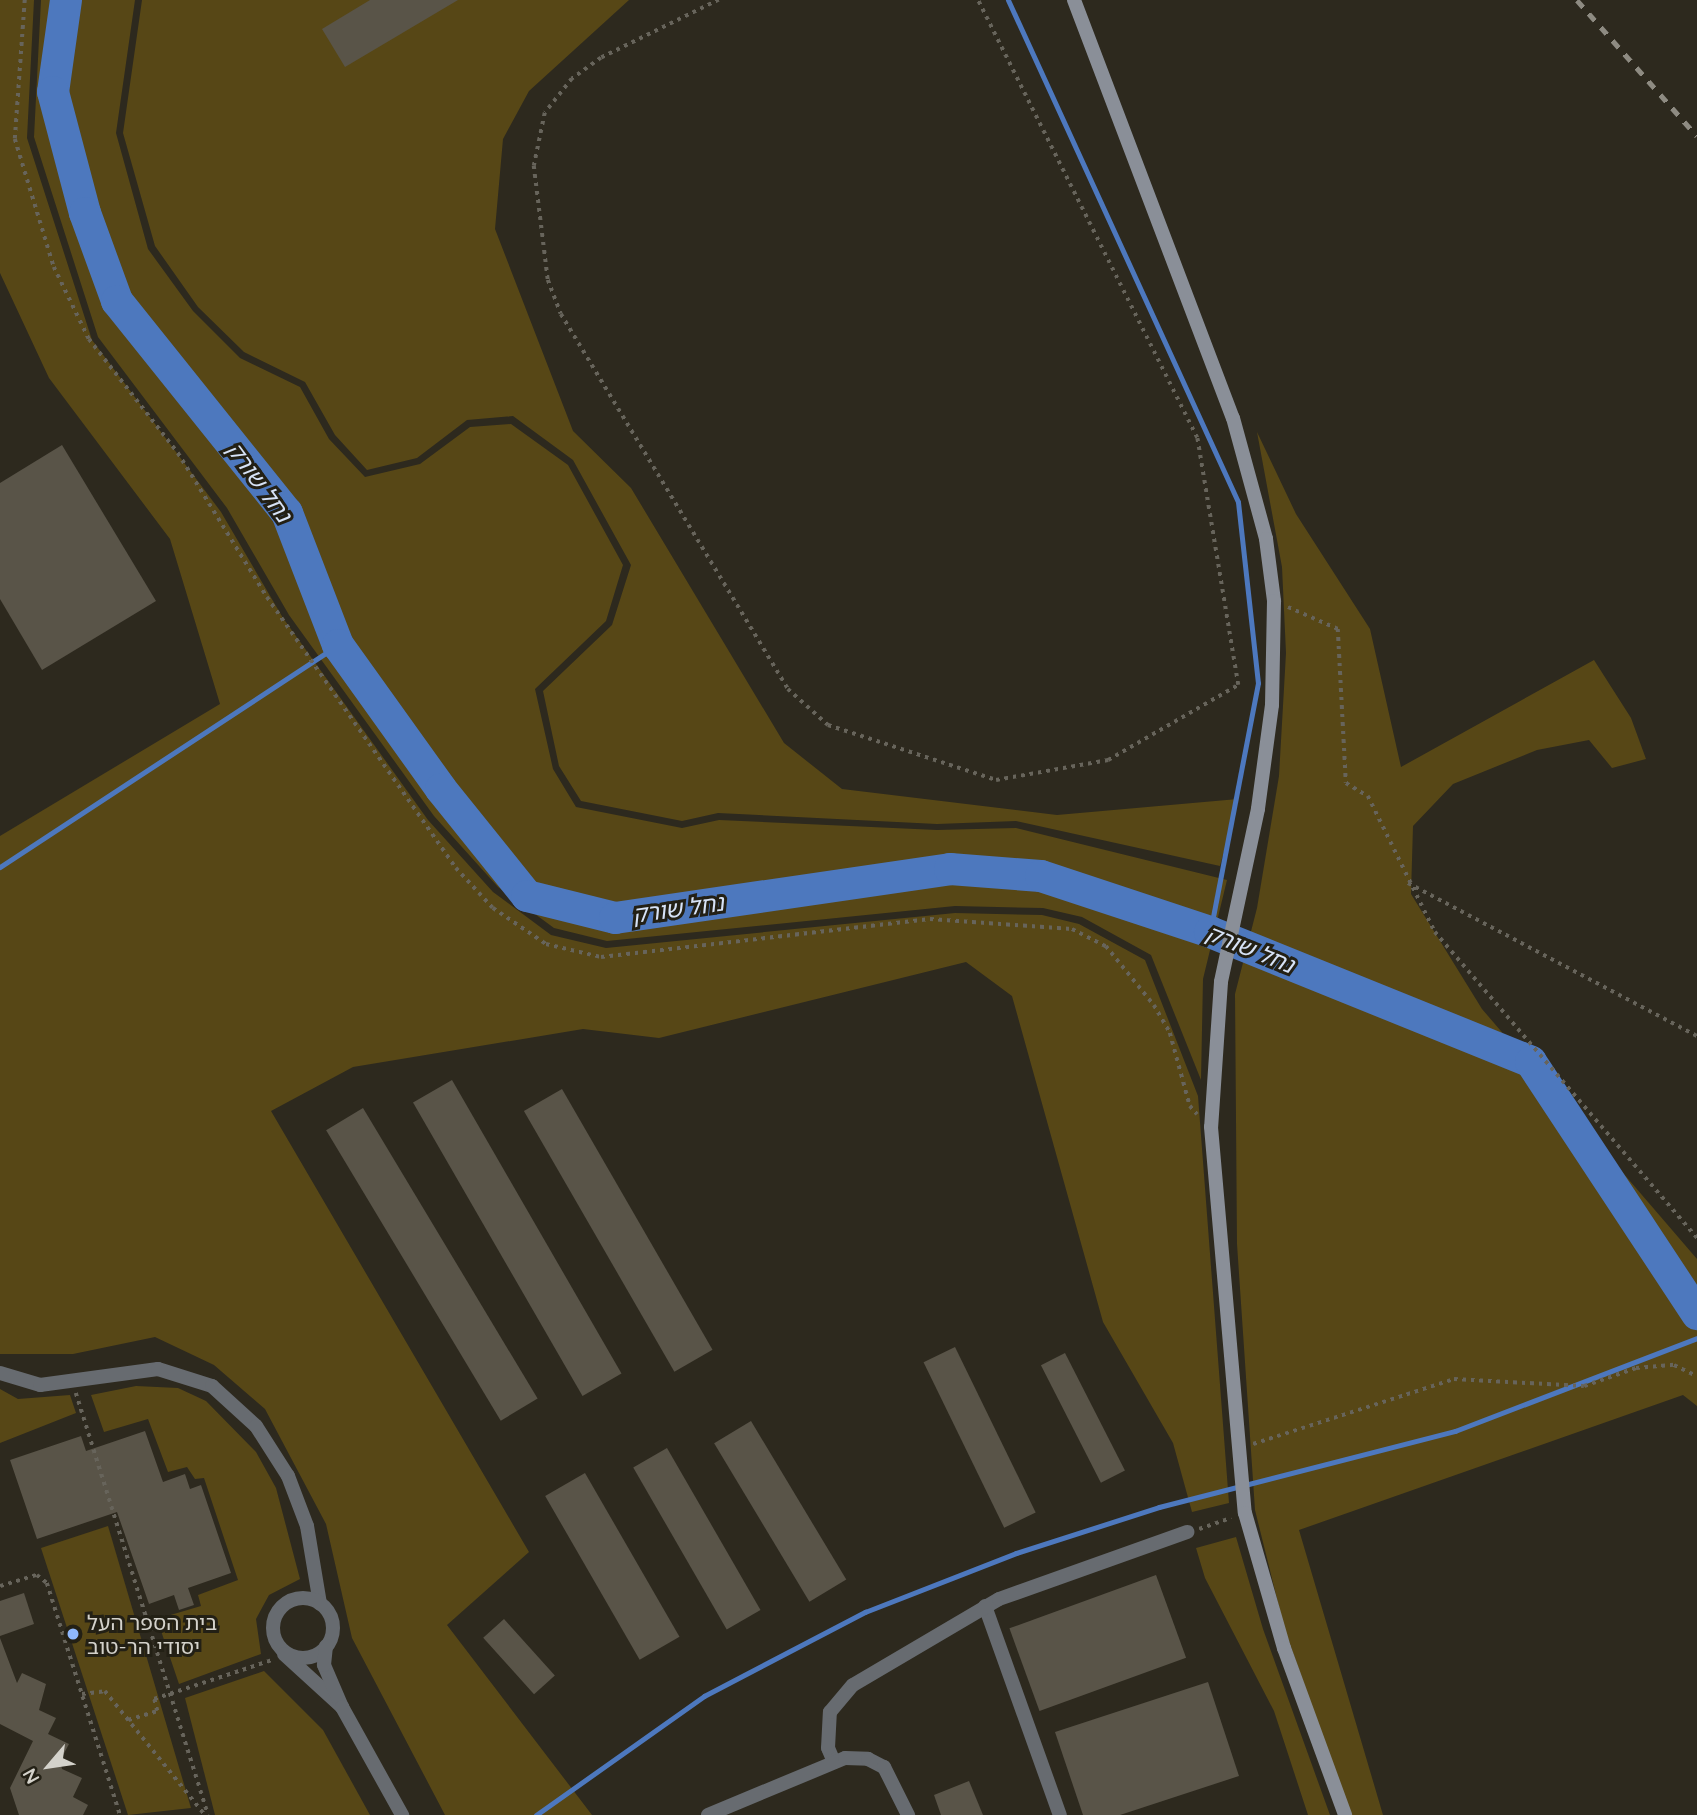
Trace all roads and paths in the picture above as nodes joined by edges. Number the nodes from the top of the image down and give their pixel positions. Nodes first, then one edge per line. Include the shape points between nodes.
1 (25, 0) edge
2 (719, 0) edge
3 (978, 0) edge
4 (1074, 0) edge
5 (1274, 601) junction
6 (1406, 882) junction
7 (1697, 1036) edge
8 (1211, 1128) junction
9 (1697, 1238) edge
10 (0, 1373) edge
11 (1697, 1376) edge
12 (72, 1382) junction
13 (1239, 1450) junction
14 (1245, 1513) junction
15 (1187, 1532) joint
16 (0, 1586) edge
17 (320, 1604) junction
18 (985, 1606) junction
19 (326, 1646) junction
20 (281, 1650) junction
21 (173, 1693) junction
22 (82, 1694) junction
23 (342, 1707) junction
24 (128, 1720) junction
25 (834, 1762) junction
26 (120, 1815) edge
27 (207, 1815) edge
28 (402, 1815) edge
29 (708, 1815) edge
30 (908, 1815) edge
31 (1060, 1815) edge
32 (1345, 1815) edge

1 - 8 path via 15,139 54,267 89,339 178,453 267,597 456,868 493,908 546,944 601,957 930,919 1072,929 1106,946 1154,1005 1170,1033 1190,1106
2 - 3 path via 601,58 572,79 545,113 534,166 548,280 561,314 788,689 828,725 996,780 1108,760 1238,685 1197,438
4 - 5 main road via 1233,418 1257,498
5 - 6 path via 1339,629 1346,783 1368,796
5 - 8 main road via 1272,705 1258,809 1221,982
6 - 7 path
6 - 9 path via 1459,965
8 - 13 main road
10 - 12 street via 32,1384
11 - 13 path via 1674,1366 1636,1368 1584,1386 1454,1379
12 - 17 street via 158,1369 212,1386 236,1404 274,1451 299,1500
12 - 21 path
13 - 14 main road
14 - 15 path
14 - 32 main road via 1284,1648
15 - 18 street
16 - 22 path via 37,1575 47,1583
17 - 19 street via 332,1620
17 - 20 street via 305,1598 285,1604 274,1621
18 - 25 street via 837,1699 828,1728
18 - 31 street
19 - 20 street via 305,1658
19 - 23 street via 324,1665
20 - 21 path
20 - 23 street
21 - 24 path via 154,1699 157,1711
21 - 27 path
22 - 24 path via 104,1691
22 - 26 path
23 - 28 street
24 - 27 path
25 - 29 street
25 - 30 street via 868,1759 884,1767

